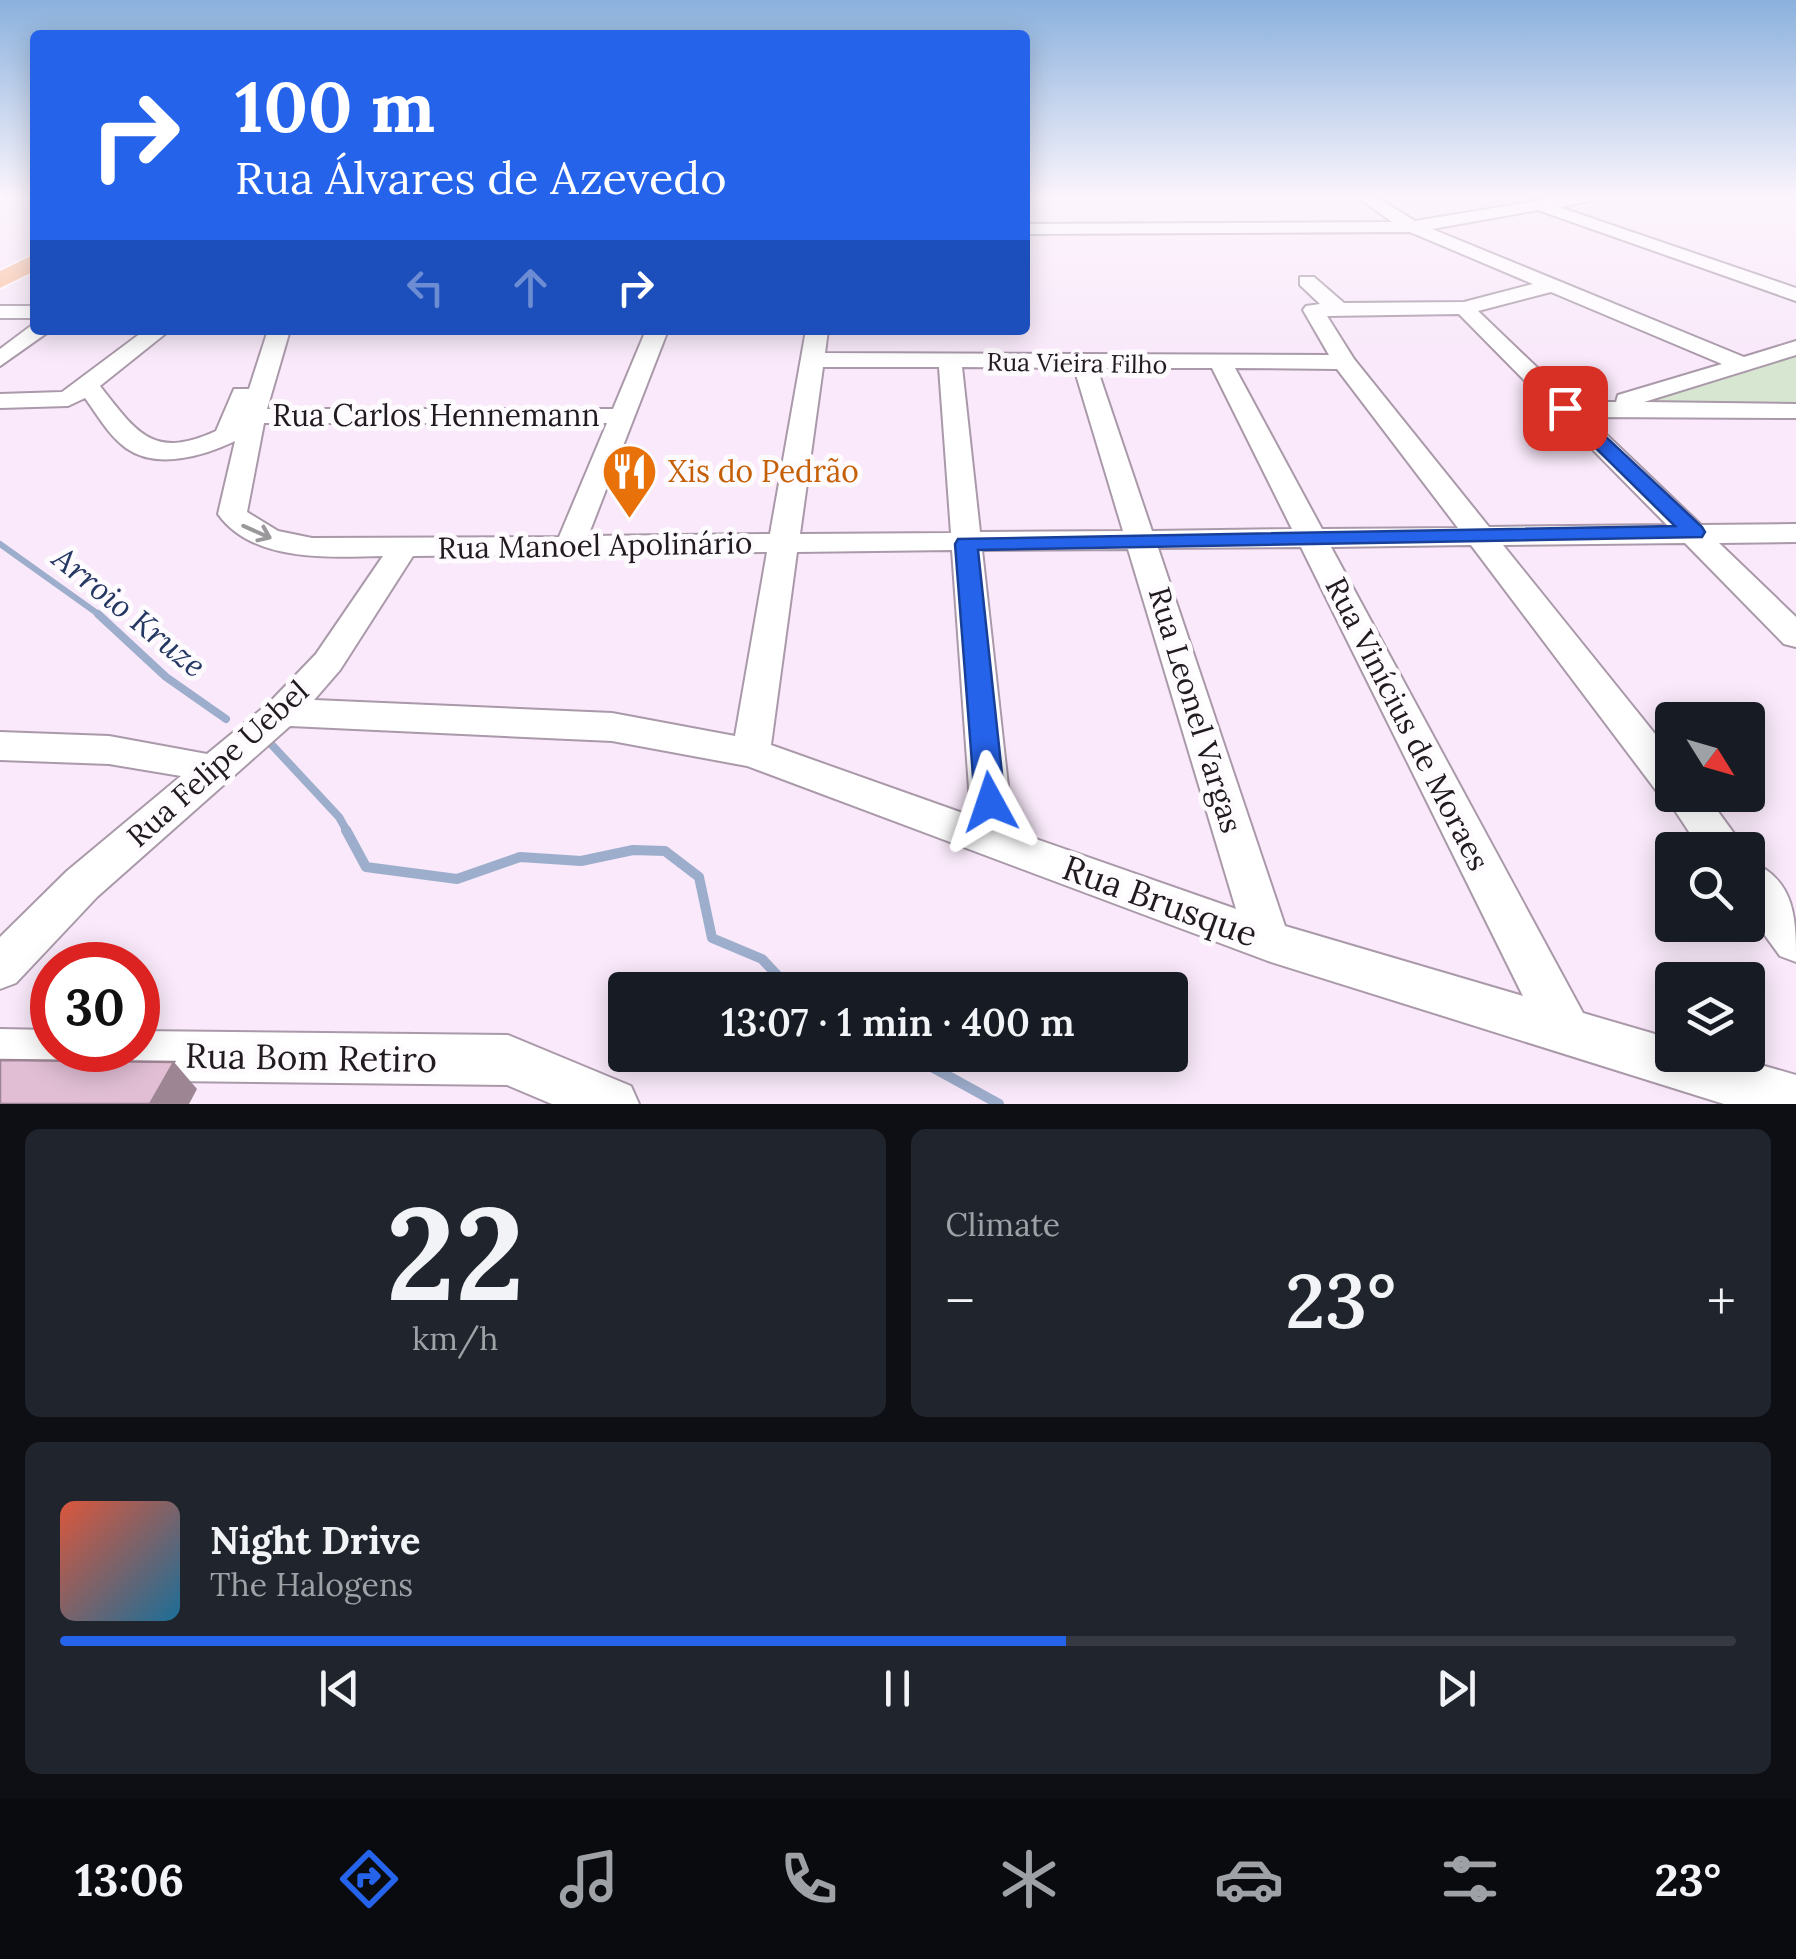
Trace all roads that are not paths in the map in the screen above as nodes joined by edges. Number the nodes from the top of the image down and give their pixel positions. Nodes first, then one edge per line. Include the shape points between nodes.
1 (1464, 250) edge
2 (1667, 250) edge
3 (30, 264) edge
4 (0, 281) edge
5 (1553, 286) junction
6 (1796, 295) edge
7 (1464, 308) junction
8 (0, 312) edge
9 (30, 312) edge
10 (33, 335) edge
11 (152, 335) edge
12 (262, 335) edge
13 (278, 335) edge
14 (655, 335) edge
15 (816, 335) edge
16 (1796, 348) edge
17 (0, 358) edge
18 (810, 360) junction
19 (950, 362) junction
20 (1344, 362) junction
21 (1740, 363) junction
22 (1084, 364) junction
23 (1222, 364) junction
24 (78, 392) junction
25 (0, 401) edge
26 (1606, 407) junction
27 (1565, 408) junction
28 (1796, 411) edge
29 (254, 416) junction
30 (619, 416) junction
31 (1694, 532) junction
32 (1796, 533) edge
33 (1485, 538) junction
34 (1311, 540) junction
35 (1142, 543) junction
36 (786, 544) junction
37 (966, 544) junction
38 (570, 545) junction
39 (404, 548) junction
40 (1796, 636) edge
41 (282, 712) junction
42 (0, 746) edge
43 (750, 753) junction
44 (1655, 760) edge
45 (215, 771) junction
46 (1695, 812) edge
47 (1711, 832) edge
48 (993, 839) junction
49 (1765, 902) edge
50 (1268, 941) junction
51 (1796, 942) edge
52 (0, 968) edge
53 (1566, 1030) junction
54 (0, 1054) edge
55 (1796, 1101) edge
56 (613, 1104) edge

1 - 5 street
2 - 6 street
3 - 4 main road
5 - 7 street
5 - 21 street
7 - 20 street via 1320,300
7 - 27 street
8 - 9 street
10 - 17 street
11 - 24 street
12 - 24 street via 232,428 213,443 188,450 137,446
13 - 29 street
14 - 30 street
15 - 18 street
16 - 21 street
18 - 19 street, Rua Vieira Filho
18 - 36 street
19 - 22 street, Rua Vieira Filho
19 - 37 street
20 - 23 street, Rua Vieira Filho
20 - 33 street
21 - 26 street
22 - 23 street, Rua Vieira Filho
22 - 35 street, Rua Leonel Vargas
23 - 34 street, Rua Vinícius de Moraes
24 - 25 street
26 - 27 street
26 - 28 street
27 - 31 street
29 - 30 street, Rua Carlos Hennemann
29 -> 39 street via 232,514 245,529 287,544
30 - 38 street
31 - 32 street, Rua Manoel Apolinário
31 - 33 street, Rua Manoel Apolinário
31 - 40 street
33 - 34 street, Rua Manoel Apolinário
33 - 44 street
34 - 35 street, Rua Manoel Apolinário
34 - 53 street, Rua Vinícius de Moraes
35 - 37 street, Rua Manoel Apolinário
35 - 50 street, Rua Leonel Vargas
36 - 37 street, Rua Manoel Apolinário
36 - 38 street, Rua Manoel Apolinário
36 - 43 street
37 - 48 street
38 - 39 street, Rua Manoel Apolinário
39 - 41 street, Rua Felipe Uebel via 328,662
41 - 43 street, Rua Brusque via 612,727
41 - 45 street, Rua Felipe Uebel
42 - 45 street via 84,745 167,756
43 - 48 street, Rua Brusque
45 - 52 street, Rua Felipe Uebel via 82,884
46 - 47 street
48 - 50 street, Rua Brusque
49 - 51 street
50 - 53 street, Rua Brusque
53 - 55 street, Rua Brusque
54 - 56 street, Rua Bom Retiro via 508,1060

